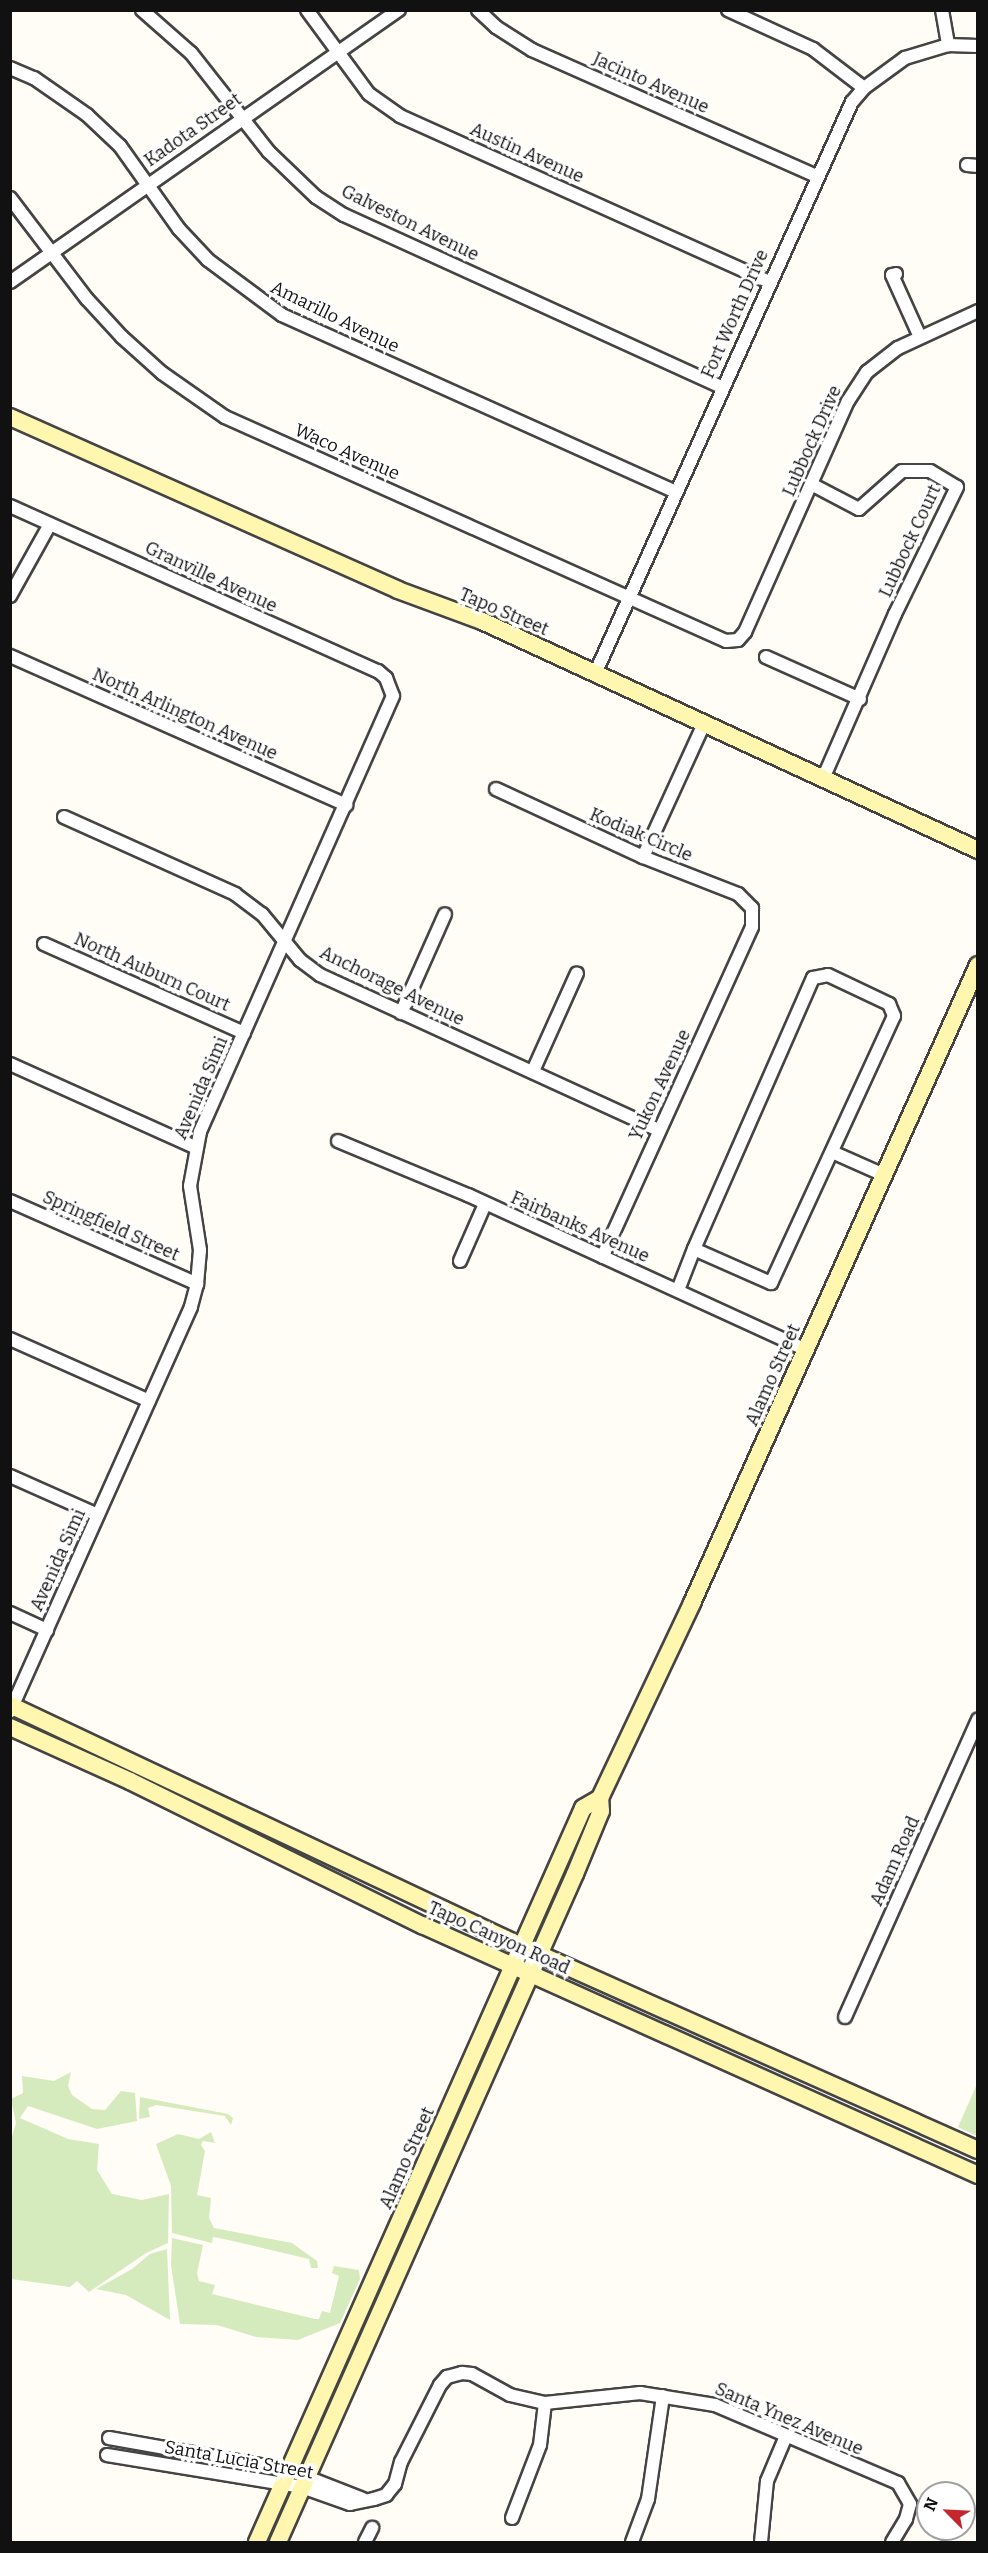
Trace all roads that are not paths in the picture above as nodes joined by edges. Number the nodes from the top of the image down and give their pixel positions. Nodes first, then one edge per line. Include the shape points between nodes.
1 (142, 10) edge
2 (307, 10) edge
3 (399, 10) edge
4 (478, 10) edge
5 (728, 10) edge
6 (942, 10) edge
7 (948, 45) junction
8 (978, 46) edge
9 (338, 53) junction
10 (10, 68) edge
11 (864, 88) junction
12 (242, 118) junction
13 (816, 176) junction
14 (147, 184) junction
15 (10, 198) edge
16 (51, 251) junction
17 (896, 274) dead end
18 (10, 282) edge
19 (770, 282) junction
20 (978, 311) edge
21 (920, 337) junction
22 (722, 387) junction
23 (10, 417) edge
24 (813, 485) junction
25 (676, 492) junction
26 (10, 506) edge
27 (50, 524) junction
28 (10, 596) edge
29 (629, 599) junction
30 (738, 640) joint
31 (10, 656) edge
32 (766, 657) dead end
33 (595, 674) junction
34 (392, 687) joint
35 (860, 699) junction
36 (704, 724) junction
37 (823, 779) junction
38 (495, 789) dead end
39 (346, 805) junction
40 (64, 817) dead end
41 (978, 850) edge
42 (644, 857) junction
43 (445, 914) dead end
44 (752, 927) joint
45 (284, 943) junction
46 (44, 944) dead end
47 (978, 965) edge
48 (577, 973) dead end
49 (401, 1013) junction
50 (244, 1033) junction
51 (10, 1064) edge
52 (533, 1071) junction
53 (659, 1130) junction
54 (338, 1141) dead end
55 (195, 1147) junction
56 (832, 1152) junction
57 (884, 1175) junction
58 (10, 1201) edge
59 (485, 1204) junction
60 (694, 1249) junction
61 (602, 1257) junction
62 (460, 1261) dead end
63 (197, 1284) junction
64 (678, 1290) junction
65 (10, 1339) edge
66 (806, 1350) junction
67 (149, 1401) junction
68 (10, 1476) edge
69 (98, 1515) junction
70 (10, 1613) edge
71 (47, 1630) junction
72 (11, 1707) edge
73 (978, 1719) edge
74 (10, 1727) edge
75 (600, 1798) junction
76 (521, 1946) junction
77 (539, 1954) junction
78 (513, 1966) junction
79 (530, 1973) junction
80 (845, 2017) dead end
81 (978, 2150) edge
82 (978, 2175) edge
83 (451, 2375) joint
84 (663, 2396) junction
85 (545, 2403) junction
86 (786, 2436) junction
87 (110, 2438) dead end
88 (106, 2456) dead end
89 (286, 2477) junction
90 (305, 2481) junction
91 (512, 2518) dead end
92 (372, 2528) dead end
93 (257, 2542) edge
94 (278, 2542) edge
95 (365, 2542) edge
96 (632, 2542) edge
97 (761, 2542) edge
98 (892, 2542) edge

1 - 12 street, Galveston Avenue via 191,53
2 - 9 street, Austin Avenue
3 - 9 street, Kadota Street
4 - 13 street, Jacinto Avenue via 532,50
5 - 11 street via 813,49
6 - 7 street
7 - 8 street, Fort Worth Drive
7 - 11 street, Fort Worth Drive via 905,58
9 - 12 street, Kadota Street
9 - 19 street, Austin Avenue via 369,94 400,116
10 - 14 street, Amarillo Avenue via 34,78 87,115 120,146
11 - 13 street, Fort Worth Drive via 843,117
12 - 14 street, Kadota Street
12 - 22 street, Galveston Avenue via 289,174 344,215
13 - 19 street, Fort Worth Drive
14 - 16 street, Kadota Street
14 - 25 street, Amarillo Avenue via 208,260 282,315
15 - 16 street, Waco Avenue
16 - 18 street, Kadota Street
16 - 29 street, Waco Avenue via 122,336 162,373 225,417
17 - 21 street via 892,275
19 - 22 street, Fort Worth Drive
20 - 21 street, Lubbock Drive
21 - 24 street, Lubbock Drive via 880,359 854,389
22 - 25 street, Fort Worth Drive
23 - 33 main road, Tapo Street
24 - 30 street, Lubbock Drive
24 - 35 street, Lubbock Court via 859,509 902,471 930,471 957,487 895,614
25 - 29 street, Fort Worth Drive
26 - 27 street, Granville Avenue
27 - 28 street
27 - 34 street, Granville Avenue via 378,671
29 - 30 street, Waco Avenue via 726,641
29 - 33 street, Fort Worth Drive
31 - 39 street, North Arlington Avenue
32 - 35 street
33 - 36 main road, Tapo Street
34 - 39 street, Avenida Simi via 391,705
35 - 37 street, Lubbock Court
36 - 37 main road, Tapo Street
36 - 42 street
37 - 41 main road, Tapo Street
38 - 42 street, Kodiak Circle
39 - 45 street, Avenida Simi
40 - 45 street, Anchorage Avenue via 235,894 262,914
42 - 44 street, Kodiak Circle via 738,894 752,908
43 - 49 street
44 - 53 street, Yukon Avenue
45 - 49 street, Anchorage Avenue via 320,975
45 - 50 street, Avenida Simi
46 - 50 street, North Auburn Court
47 - 57 main road, Alamo Street
48 - 52 street
49 - 52 street, Anchorage Avenue
50 - 55 street, Avenida Simi
51 - 55 street
52 - 53 street, Anchorage Avenue
53 - 61 street, Yukon Avenue
54 - 59 street, Fairbanks Avenue
55 - 63 street, Avenida Simi via 190,1186 200,1250
56 - 57 street
56 - 60 street via 771,1283
56 - 60 street via 894,1016 889,1004 828,975 818,975 813,978
57 - 66 main road, Alamo Street
58 - 63 street, Springfield Street
59 - 61 street, Fairbanks Avenue
59 - 62 street
60 - 64 street
61 - 64 street, Fairbanks Avenue
63 - 67 street, Avenida Simi
64 - 66 street, Fairbanks Avenue
65 - 67 street
66 - 75 main road, Alamo Street
67 - 69 street, Avenida Simi
68 - 69 street
69 - 71 street, Avenida Simi
70 - 71 street
71 - 72 street, Avenida Simi
72 - 76 main road, Tapo Canyon Road
73 - 80 street, Adam Road
74 - 78 main road, Tapo Canyon Road
75 - 76 main road, Alamo Street via 583,1808
75 - 77 main road, Alamo Street via 601,1811
76 - 77 main road, Tapo Canyon Road
76 - 78 main road, Alamo Street
77 - 79 main road, Alamo Street
77 - 81 main road, Tapo Canyon Road
78 - 79 main road, Tapo Canyon Road
78 - 89 main road, Alamo Street
79 - 82 main road, Tapo Canyon Road
79 - 90 main road, Alamo Street
83 - 85 street, Santa Ynez Avenue via 472,2374 510,2395
83 - 90 street, Santa Lucia Street via 440,2385 401,2462 395,2484 386,2495 351,2504
84 - 85 street, Santa Ynez Avenue via 618,2393
84 - 86 street, Santa Ynez Avenue via 715,2405
84 - 96 street via 648,2499
85 - 91 street via 540,2445
86 - 97 street via 767,2481
86 - 98 street, Santa Ynez Avenue via 898,2482 909,2496 909,2513
87 - 89 street, Santa Lucia Street
88 - 89 street, Santa Lucia Street
89 - 90 street, Santa Lucia Street
89 - 93 main road, Alamo Street
90 - 94 main road, Alamo Street
92 - 95 street

